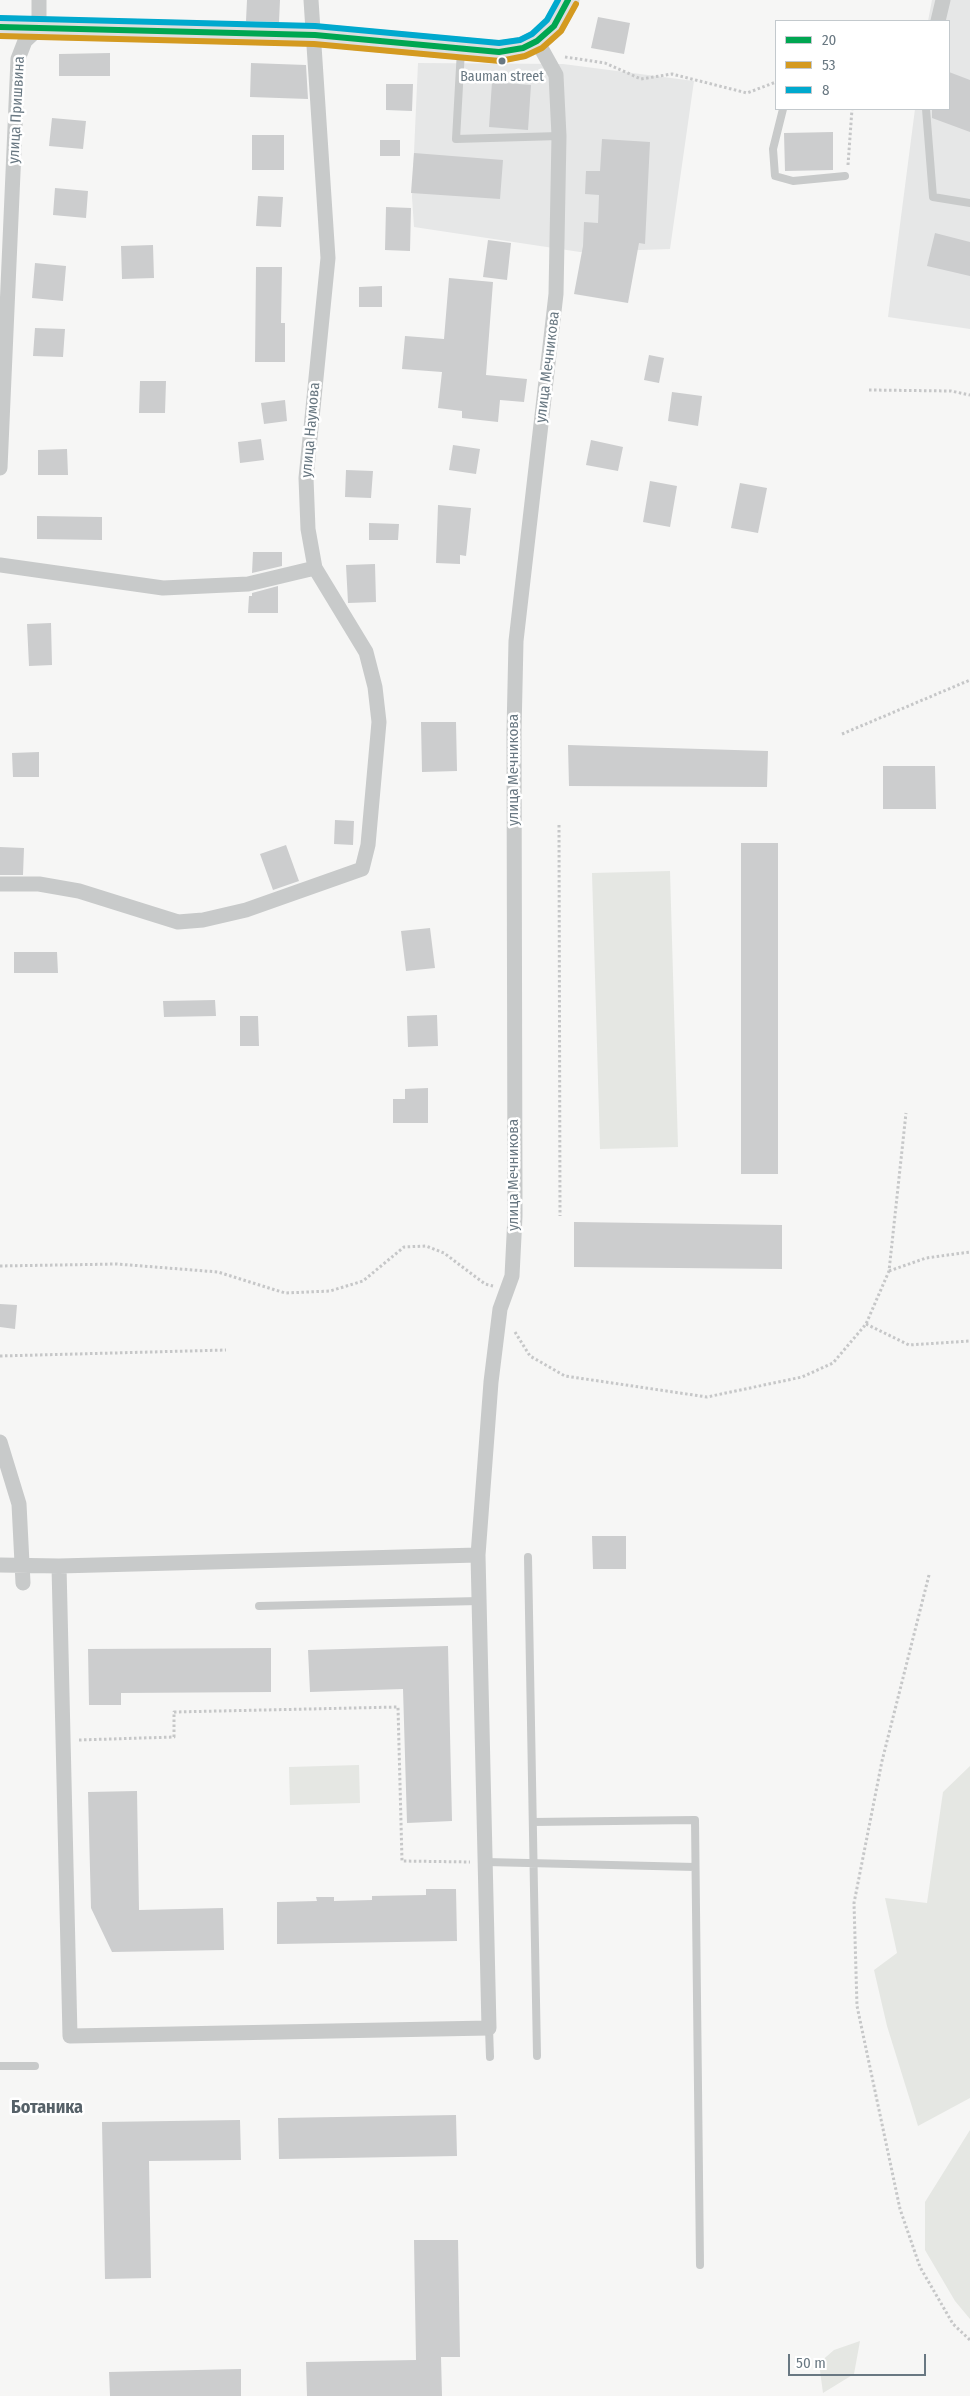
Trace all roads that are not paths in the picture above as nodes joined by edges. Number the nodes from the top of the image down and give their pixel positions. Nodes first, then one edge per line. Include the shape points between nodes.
1 (39, 0) edge
2 (311, 0) edge
3 (568, 0) edge
4 (943, 0) edge
5 (938, 20) edge
6 (0, 27) edge
7 (39, 28) junction
8 (315, 35) junction
9 (541, 47) junction
10 (461, 50) junction
11 (783, 110) edge
12 (926, 110) edge
13 (559, 136) junction
14 (845, 176) road end
15 (970, 203) edge
16 (0, 468) edge
17 (0, 565) edge
18 (315, 568) junction
19 (0, 884) edge
20 (0, 1442) edge
21 (478, 1555) junction
22 (528, 1557) dead end
23 (0, 1565) edge
24 (23, 1565) junction
25 (59, 1566) junction
26 (23, 1583) dead end
27 (479, 1600) junction
28 (259, 1606) dead end
29 (533, 1822) junction
30 (486, 1862) junction
31 (534, 1863) junction
32 (695, 1867) junction
33 (490, 2028) junction
34 (537, 2056) dead end
35 (490, 2057) dead end
36 (0, 2066) edge
37 (35, 2066) dead end
38 (700, 2265) dead end

1 - 7 street
2 - 8 street, улица Наумова
3 - 9 main road
4 - 5 street
6 - 7 main road
7 - 8 main road
7 - 16 street, улица Пришвина via 25,41 18,59
8 - 10 main road
8 - 18 street, улица Наумова via 328,258 306,478 308,529
9 - 10 main road via 511,51
9 - 13 street, улица Мечникова via 556,75
10 - 13 lane via 456,139
11 - 14 lane via 773,149 775,176 793,181
12 - 15 lane via 933,197
13 - 21 street, улица Мечникова via 556,294 516,650 515,1216 512,1276 500,1309
17 - 18 street via 162,588 248,584
18 - 19 street, улица Наумова via 366,652 375,687 379,722 368,845 362,869 246,910 178,922 79,890 39,884
20 - 24 street via 19,1504
21 - 25 street
21 - 27 street, улица Мечникова
22 - 29 lane
23 - 24 street
24 - 25 street
24 - 26 street
25 - 33 street via 70,2036
27 - 28 lane
27 - 30 street, улица Мечникова
29 - 31 lane
29 - 32 lane via 695,1820
30 - 31 lane
30 - 33 street, улица Мечникова
31 - 32 lane
31 - 34 lane
32 - 38 lane
33 - 35 lane
36 - 37 lane

